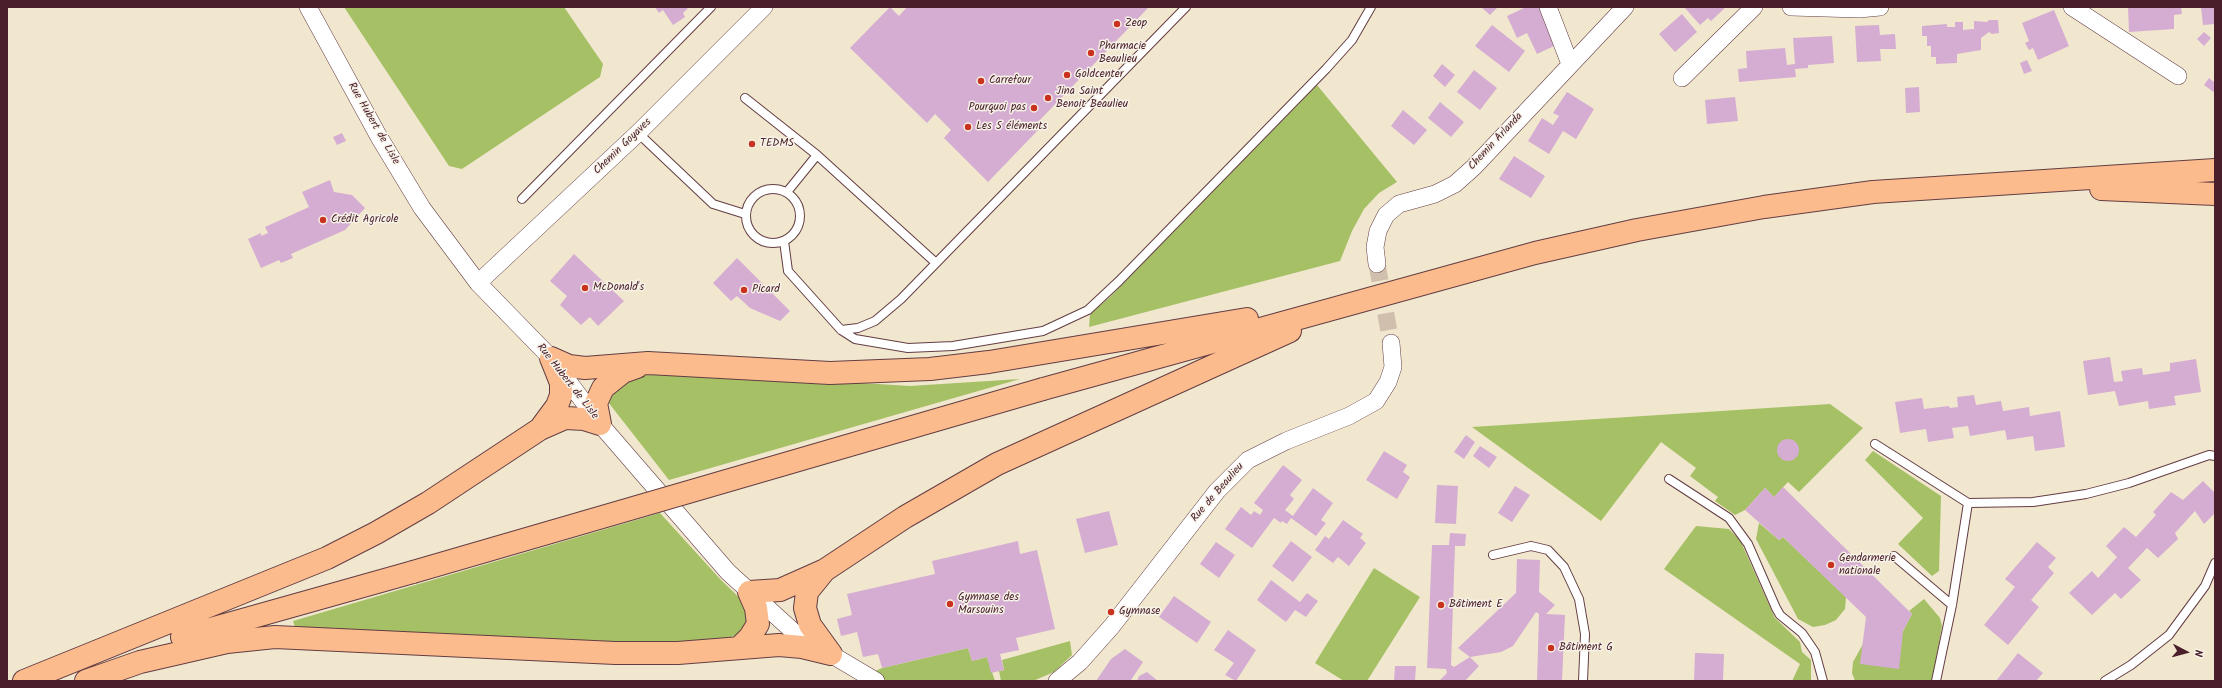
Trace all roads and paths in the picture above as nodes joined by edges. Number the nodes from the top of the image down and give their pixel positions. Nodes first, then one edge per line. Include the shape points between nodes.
1 (308, 7) edge
2 (711, 7) edge
3 (764, 7) edge
4 (1186, 7) edge
5 (1371, 7) edge
6 (1548, 7) edge
7 (1625, 7) edge
8 (1754, 7) edge
9 (1791, 7) edge
10 (1880, 7) edge
11 (2072, 7) edge
12 (1570, 64) junction
13 (2178, 76) dead end
14 (1682, 78) dead end
15 (744, 98) dead end
16 (638, 133) junction
17 (817, 155) junction
18 (2215, 170) edge
19 (1995, 184) junction
20 (787, 192) junction
21 (2215, 194) edge
22 (522, 199) dead end
23 (745, 214) junction
24 (784, 241) junction
25 (936, 263) junction
26 (1377, 264) tunnel mouth
27 (478, 282) junction
28 (1344, 305) junction
29 (841, 330) junction
30 (1391, 344) tunnel mouth
31 (551, 358) junction
32 (648, 363) junction
33 (600, 424) junction
34 (540, 429) junction
35 (1875, 444) dead end
36 (2215, 456) edge
37 (1669, 479) dead end
38 (1968, 503) junction
39 (1493, 555) dead end
40 (1894, 556) dead end
41 (2215, 563) edge
42 (825, 570) junction
43 (749, 592) junction
44 (1952, 606) junction
45 (195, 634) junction
46 (740, 647) junction
47 (831, 654) junction
48 (140, 662) junction
49 (29, 679) edge
50 (86, 681) edge
51 (876, 681) edge
52 (1057, 681) edge
53 (1583, 681) edge
54 (1823, 681) edge
55 (1936, 681) edge
56 (2104, 681) edge

1 - 27 street, Rue Hubert de Lisle via 379,137 418,201
2 - 22 lane
3 - 16 street, Chemin Goyaves
4 - 25 lane
5 - 29 lane via 1352,40 1326,70 1088,310 1042,331 953,346 908,348 876,344 855,339
6 - 12 street
7 - 12 street, Chemin Arlanda
8 - 14 street
9 - 10 street
11 - 13 street
12 - 26 street, Chemin Arlanda via 1455,184 1435,194 1400,204 1386,215 1378,231 1375,247
15 - 17 lane
16 - 23 lane via 713,204
16 - 27 street, Chemin Goyaves
17 - 20 lane
17 - 25 lane
18 - 19 highway
19 - 21 highway
19 - 28 highway via 1823,198 1644,229 1535,253
20 - 23 lane via 773,188 760,191 749,201
20 - 24 lane via 797,202 800,217 796,231
23 - 24 lane via 751,233 761,241 773,244
24 - 29 lane via 788,271
25 - 29 lane via 875,321 858,328
27 - 31 street, Rue Hubert de Lisle
28 - 32 highway via 989,362 930,369 830,373
28 - 42 highway via 997,464 905,517
28 - 45 highway, bridge via 1043,389
30 - 52 street, Rue de Beaulieu via 1393,367 1388,382 1376,401 1349,416 1286,441 1248,460 1217,491 1112,626 1080,662
31 - 32 highway via 569,366 585,368
31 - 33 street, Rue Hubert de Lisle
31 - 34 highway via 561,383 561,395 557,406
32 - 33 highway via 623,372 603,388 596,404
33 - 34 highway via 584,419 565,418
33 - 43 street, Rue Hubert de Lisle via 728,572
34 - 49 highway via 428,503 327,558
35 - 38 lane
36 - 38 lane via 2209,455 2129,483 2086,494 2033,502
37 - 54 lane via 1729,518 1748,544 1780,615 1802,633 1815,652
38 - 44 lane
39 - 53 lane via 1531,546 1548,550 1564,567 1579,599 1585,634
40 - 44 lane
41 - 56 lane via 2205,586 2169,635 2131,665
42 - 43 highway via 780,590
42 - 47 highway via 807,592 805,608 810,625
43 - 46 highway via 756,608 758,624
43 - 47 street, Rue Hubert de Lisle via 795,633
44 - 55 lane
45 - 48 highway
45 - 49 highway
46 - 47 highway via 780,645
46 - 48 highway via 678,653 615,653 275,637 227,642
47 - 51 street, Rue Hubert de Lisle
48 - 50 highway

